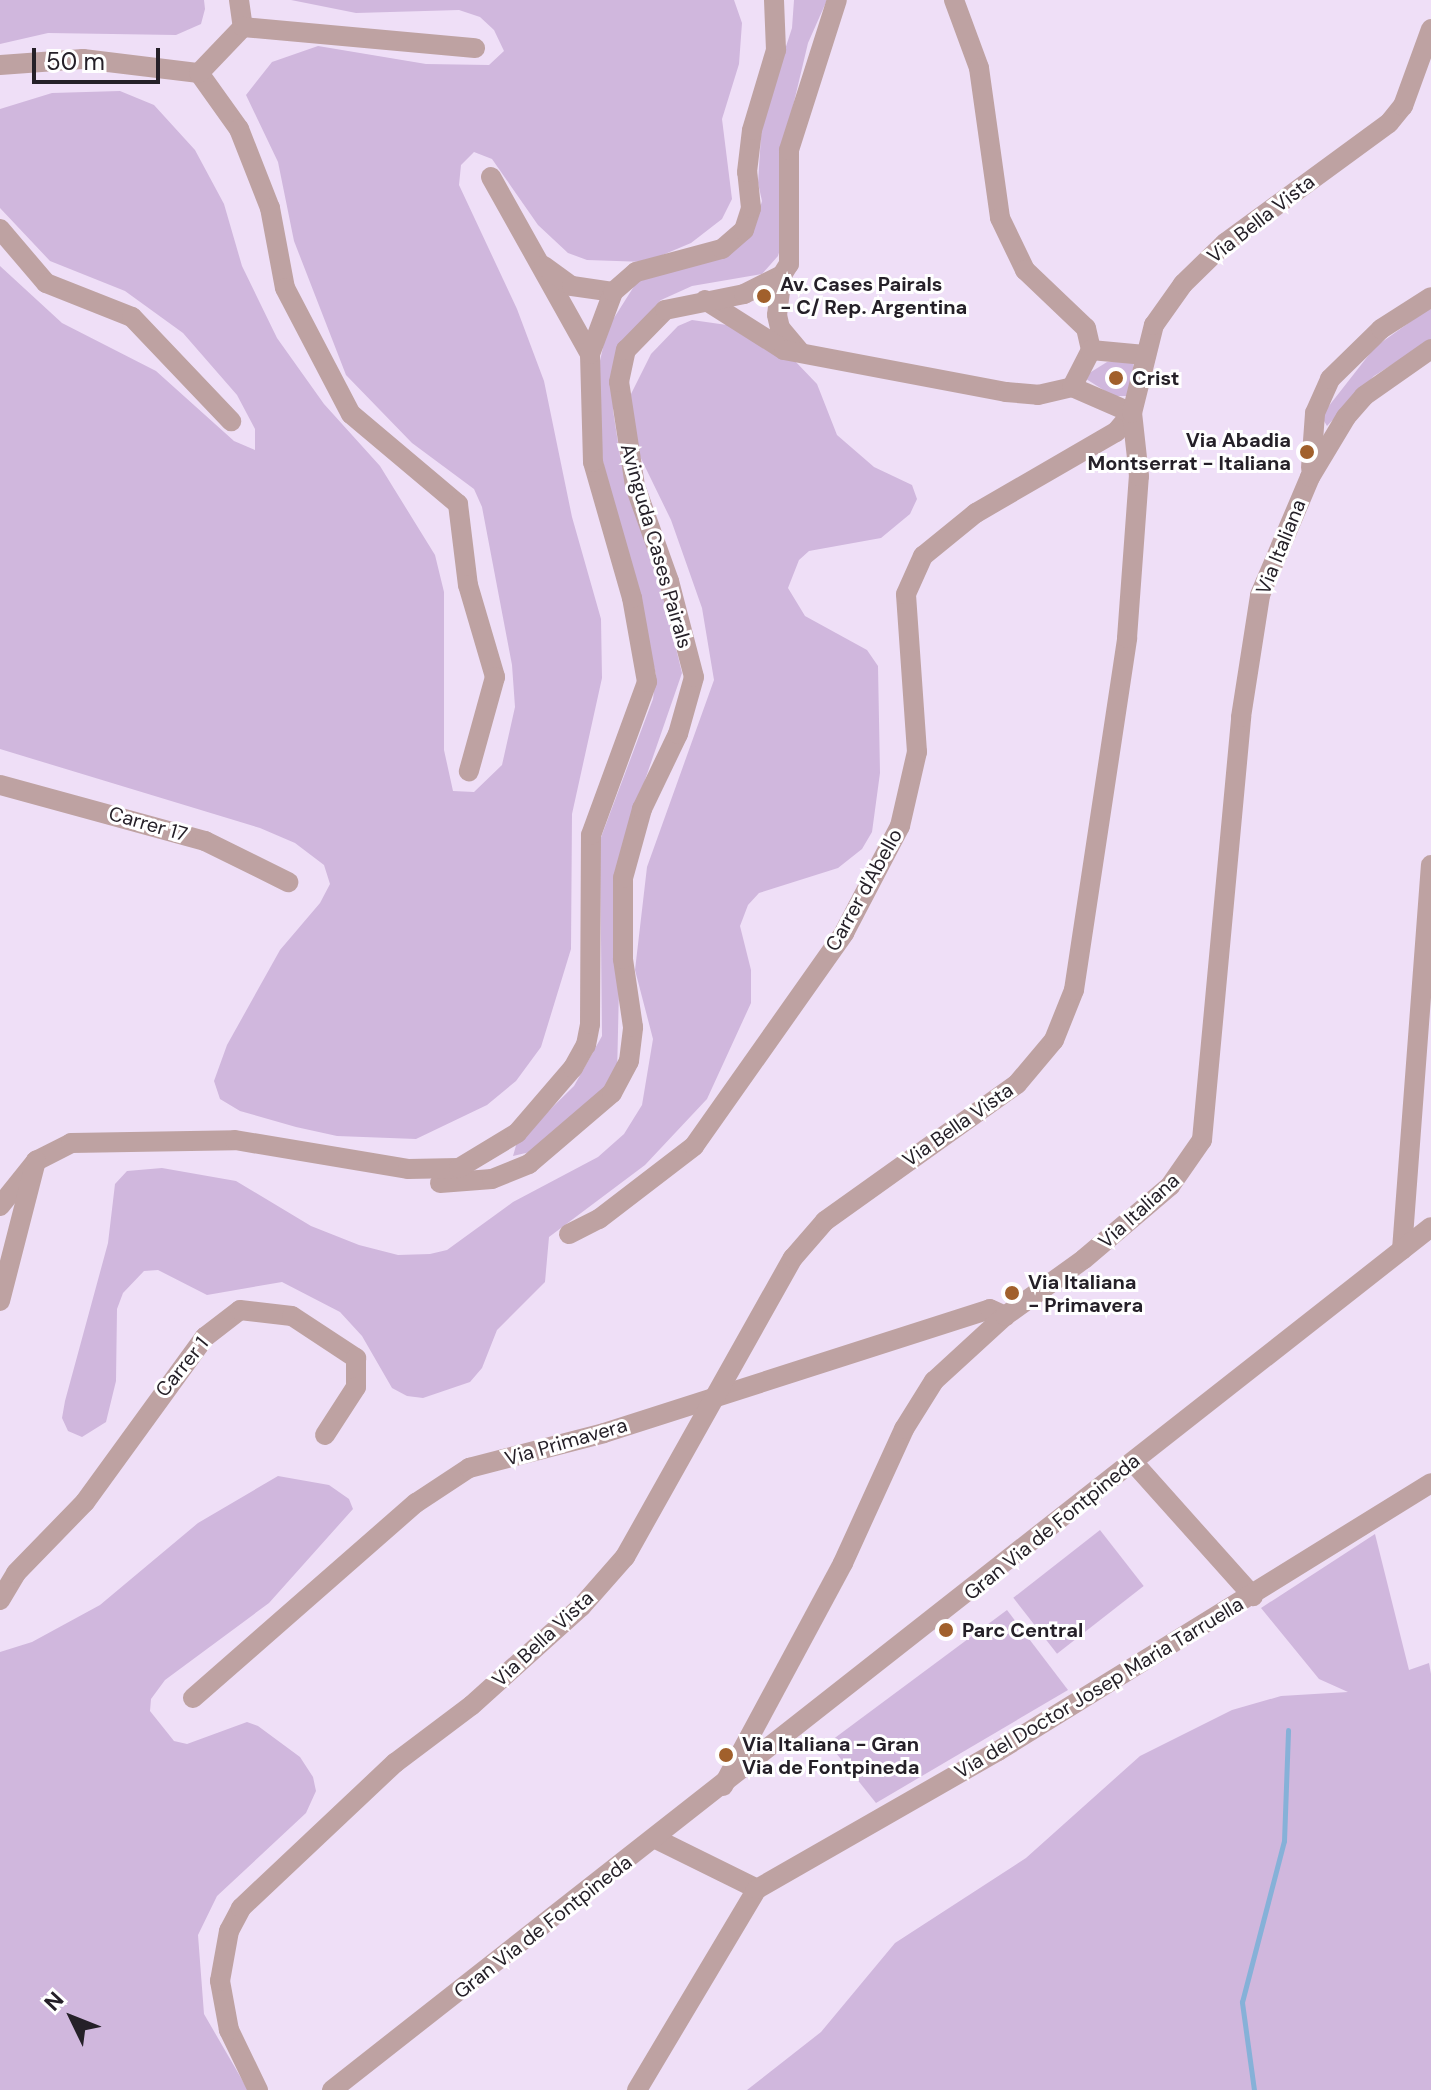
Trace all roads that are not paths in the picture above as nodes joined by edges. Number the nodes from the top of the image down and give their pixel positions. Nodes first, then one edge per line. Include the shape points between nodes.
1 (239, 0) edge
2 (774, 0) edge
3 (837, 0) edge
4 (954, 0) edge
5 (243, 27) junction
6 (1431, 29) edge
7 (475, 48) dead end
8 (0, 65) edge
9 (199, 73) junction
10 (491, 177) dead end
11 (0, 229) edge
12 (537, 262) junction
13 (782, 275) junction
14 (613, 292) junction
15 (1431, 297) edge
16 (705, 300) junction
17 (1431, 349) edge
18 (1091, 350) junction
19 (800, 352) junction
20 (590, 354) junction
21 (1145, 355) junction
22 (1072, 387) junction
23 (1132, 413) junction
24 (231, 421) dead end
25 (1310, 477) junction
26 (469, 771) dead end
27 (0, 785) edge
28 (1431, 865) edge
29 (288, 882) dead end
30 (36, 1161) junction
31 (359, 1163) junction
32 (0, 1206) edge
33 (1431, 1227) edge
34 (569, 1234) dead end
35 (1402, 1250) junction
36 (0, 1301) edge
37 (1005, 1316) junction
38 (720, 1394) junction
39 (325, 1435) dead end
40 (1133, 1462) junction
41 (1431, 1483) edge
42 (1253, 1596) junction
43 (0, 1600) edge
44 (193, 1698) dead end
45 (723, 1786) junction
46 (656, 1839) junction
47 (757, 1889) junction
48 (258, 2090) edge
49 (332, 2090) edge
50 (637, 2090) edge

1 - 5 street
2 - 14 street via 776,50 752,130 747,172 751,208 744,230 722,249 636,272
3 - 13 street via 789,150 790,252
4 - 18 street via 979,68 1000,218 1025,270 1086,328
5 - 7 street
5 - 9 street
6 - 21 street, Via Bella Vista via 1403,106 1389,123 1225,243 1183,284 1154,325
8 - 9 street via 83,59
9 - 26 street via 239,129 270,208 285,288 351,414 458,504 468,585 495,677
10 - 12 street
11 - 24 street via 46,283 132,317
12 - 14 street via 572,286
12 - 20 street
13 - 16 street, Avinguda Cases Pairals via 744,294
13 - 19 street via 780,328
14 - 20 street, Avinguda Cases Pairals
15 - 25 street via 1381,329 1330,379 1315,413
16 - 19 street via 762,338
16 - 31 street, Avinguda Cases Pairals via 665,310 643,328 626,350 619,382 635,486 669,581 694,677 678,734 642,809 623,878 623,959 633,1027 629,1061 612,1093 584,1122 529,1164 492,1179 436,1183 394,1177
17 - 25 street via 1364,396
18 - 21 street
18 - 22 street
19 - 22 street via 881,372 1006,392 1038,395
20 - 31 street, Avinguda Cases Pairals via 593,462 632,598 647,682 591,835 586,1045 517,1133 479,1160 437,1171
21 - 23 street, Via Bella Vista
22 - 23 street
23 - 34 street, Carrer d'Abello via 1116,432 976,513 923,556 906,594 917,752 900,826 844,933 694,1146 599,1219
23 - 38 street, Via Bella Vista via 1139,476 1127,638 1074,990 1054,1040 1017,1084 825,1221 793,1258
25 - 37 street, Via Italiana via 1260,595 1249,655 1202,1140 1179,1175 1138,1215
27 - 29 street, Carrer 17 via 205,841
28 - 35 street
30 - 31 street via 71,1143 235,1140
30 - 32 street
30 - 36 street
33 - 35 street, Gran Via de Fontpineda
35 - 40 street, Gran Via de Fontpineda
37 - 38 street, Via Primavera via 990,1309
37 - 45 street, Via Italiana via 934,1381 918,1403 843,1563
38 - 44 street, Via Primavera via 604,1433 469,1468 416,1503
38 - 48 street, Via Bella Vista via 625,1557 581,1607 472,1705 395,1763 241,1908 229,1931 220,1981 229,2030
39 - 43 street, Carrer 1 via 356,1387 356,1358 292,1316 240,1310 197,1347 85,1502 16,1573
40 - 42 street
40 - 45 street, Gran Via de Fontpineda
41 - 42 street, Via del Doctor Josep Maria Tarruella
42 - 47 street, Via del Doctor Josep Maria Tarruella
45 - 46 street, Gran Via de Fontpineda
46 - 47 street
46 - 49 street, Gran Via de Fontpineda
47 - 50 street, Via del Doctor Josep Maria Tarruella

